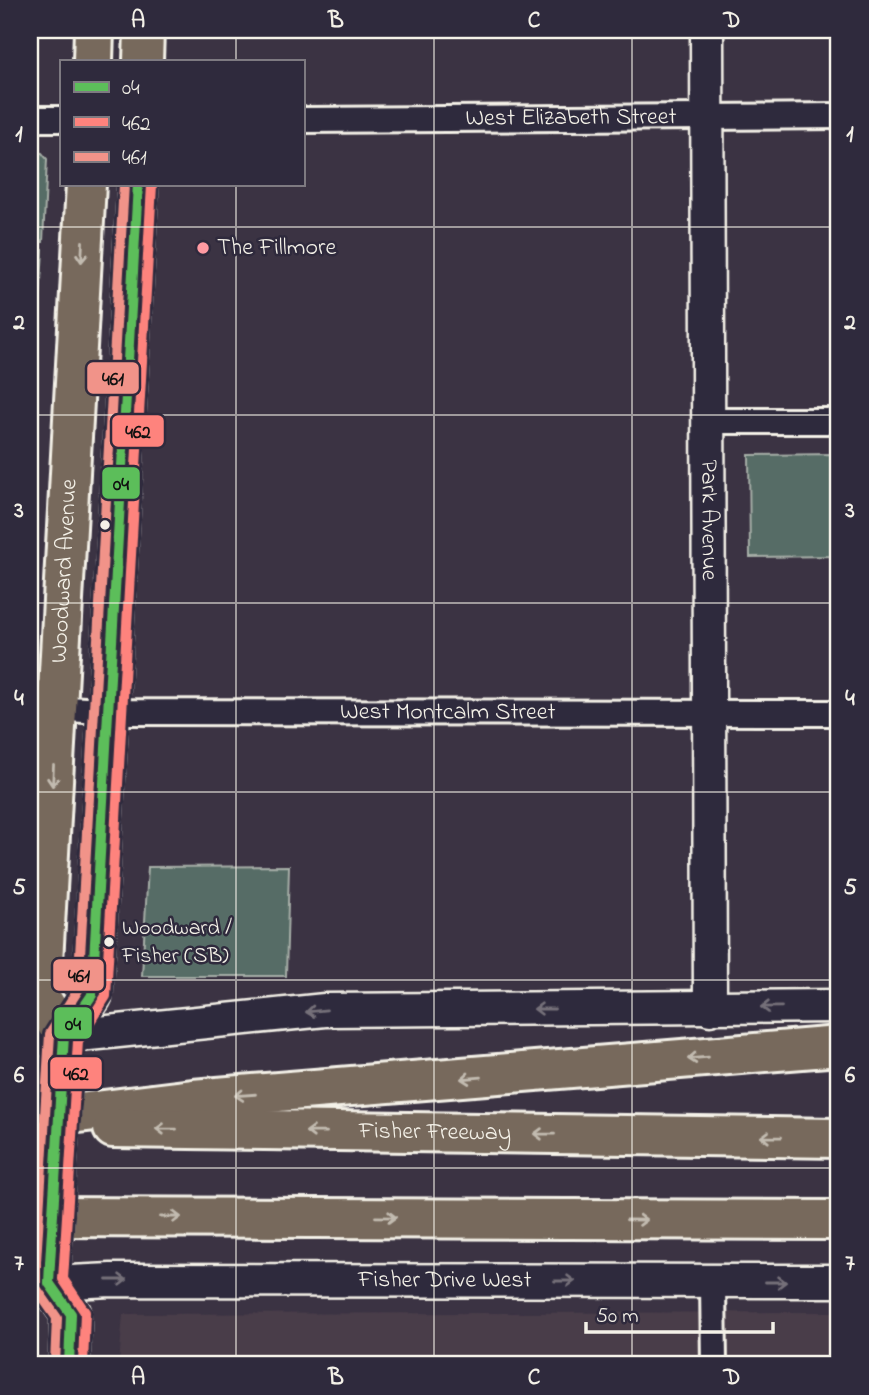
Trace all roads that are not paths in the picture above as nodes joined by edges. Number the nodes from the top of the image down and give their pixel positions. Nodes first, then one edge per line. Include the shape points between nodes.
1 (94, 30) edge
2 (144, 30) edge
3 (707, 30) edge
4 (93, 60) edge
5 (143, 60) edge
6 (706, 116) junction
7 (839, 116) edge
8 (30, 119) edge
9 (60, 120) edge
10 (304, 120) edge
11 (86, 186) edge
12 (138, 186) edge
13 (708, 421) junction
14 (839, 421) edge
15 (43, 707) edge
16 (108, 711) junction
17 (839, 713) edge
18 (709, 715) junction
19 (839, 1006) edge
20 (710, 1009) junction
21 (47, 1038) edge
22 (839, 1046) edge
23 (30, 1119) edge
24 (30, 1126) edge
25 (839, 1138) edge
26 (30, 1217) edge
27 (839, 1220) edge
28 (839, 1281) edge
29 (713, 1282) junction
30 (40, 1284) edge
31 (69, 1365) edge
32 (714, 1365) edge

1 - 4 main road
2 - 5 main road
3 - 6 street, Park Avenue
6 - 7 street, West Elizabeth Street
6 - 10 street, West Elizabeth Street
6 - 13 street, Park Avenue
8 - 9 street
11 -> 15 main road, Woodward Avenue
12 - 16 main road, Woodward Avenue
13 - 14 street
13 - 18 street, Park Avenue
15 - 16 street, West Montcalm Street
15 -> 21 main road, Woodward Avenue via 41,998
16 - 18 street, West Montcalm Street
16 - 21 main road, Woodward Avenue via 92,995
17 - 18 street, West Montcalm Street
18 - 20 street, Park Avenue
19 -> 20 street
20 -> 21 street via 325,1010
21 - 30 main road, bridge via 61,1084
22 -> 23 main road via 193,1099
25 -> 24 main road, Fisher Freeway
26 -> 27 main road
29 -> 28 street, Fisher Drive West
30 -> 29 street, Fisher Drive West via 99,1280
29 - 32 street
30 - 31 main road via 71,1314

